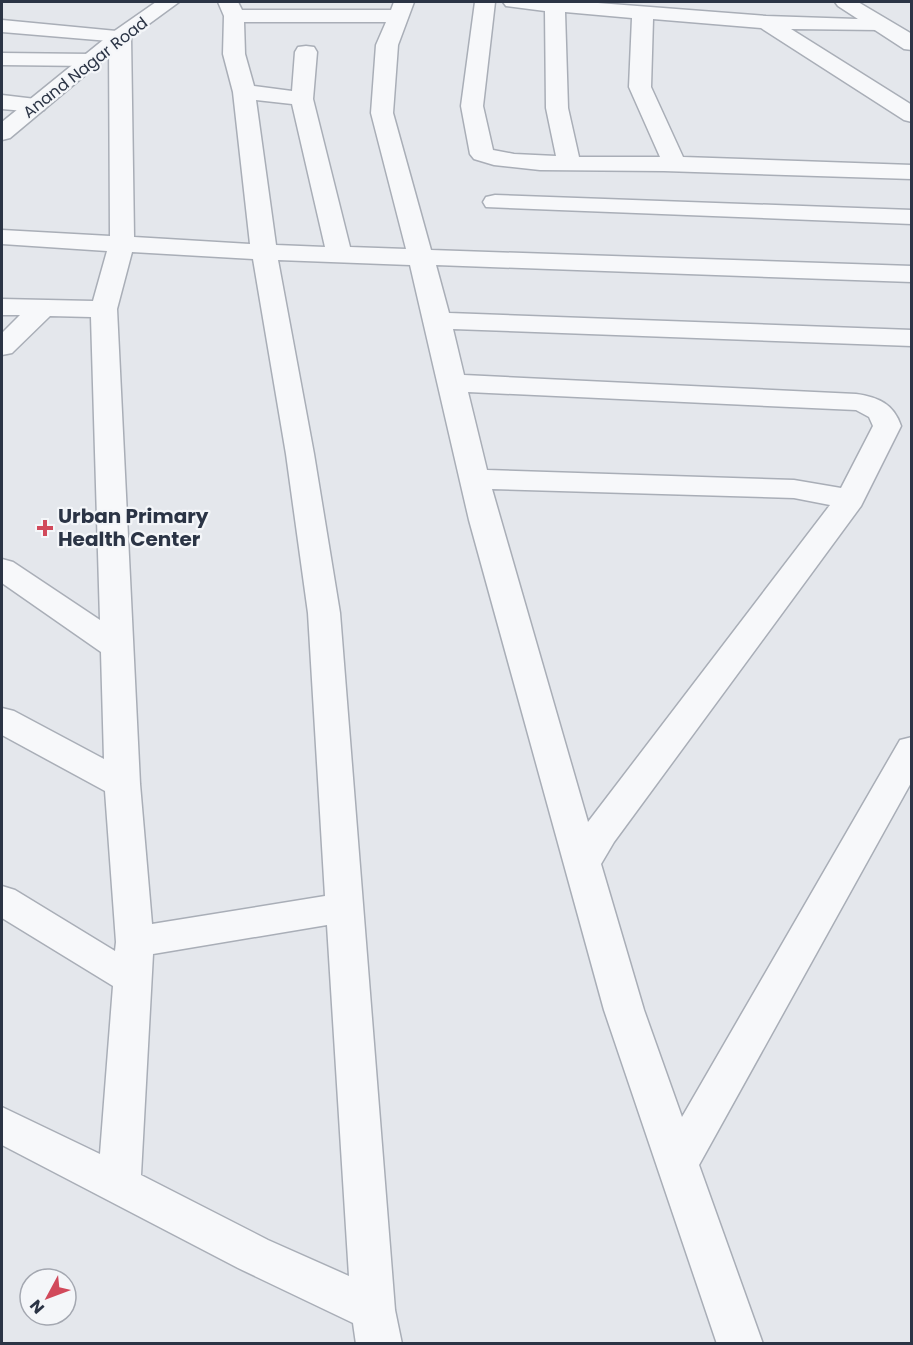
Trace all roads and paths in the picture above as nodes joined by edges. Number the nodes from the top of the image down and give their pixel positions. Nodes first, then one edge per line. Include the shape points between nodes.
1 (169, 2) edge
2 (485, 2) edge
3 (513, 2) edge
4 (734, 2) edge
5 (855, 3) edge
6 (555, 5) junction
7 (231, 9) edge
8 (401, 9) edge
9 (643, 13) junction
10 (2, 18) edge
11 (766, 22) junction
12 (880, 24) junction
13 (120, 36) junction
14 (912, 44) edge
15 (306, 52) dead end
16 (2, 59) edge
17 (91, 60) junction
18 (244, 92) junction
19 (302, 99) junction
20 (2, 102) edge
21 (36, 105) junction
22 (912, 115) edge
23 (2, 133) edge
24 (569, 163) junction
25 (675, 165) junction
26 (912, 172) edge
27 (495, 202) dead end
28 (912, 217) edge
29 (2, 237) edge
30 (122, 242) junction
31 (264, 252) junction
32 (339, 253) junction
33 (420, 256) junction
34 (912, 274) edge
35 (2, 307) edge
36 (43, 308) junction
37 (104, 309) junction
38 (438, 321) junction
39 (912, 338) edge
40 (2, 347) edge
41 (452, 382) junction
42 (474, 479) junction
43 (850, 499) junction
44 (2, 569) edge
45 (116, 647) junction
46 (2, 720) edge
47 (912, 749) edge
48 (122, 784) junction
49 (582, 864) junction
50 (2, 900) edge
51 (345, 907) junction
52 (135, 942) junction
53 (133, 979) junction
54 (2, 1125) edge
55 (677, 1165) junction
56 (119, 1185) junction
57 (376, 1327) edge
58 (740, 1344) edge

1 - 13 street, Anand Nagar Road
2 - 24 street via 472,105 482,154 501,160
3 - 6 street
4 - 11 street
5 - 12 street
6 - 9 street
6 - 24 street via 557,108
7 - 8 street
7 - 18 street via 234,54
8 - 33 street via 387,45 382,113
9 - 11 street
9 - 25 street via 640,87
10 - 13 street
11 - 12 street
11 - 22 street
12 - 14 street
13 - 17 street, Anand Nagar Road
13 - 30 street
15 - 19 street
16 - 17 street
17 - 21 street, Anand Nagar Road
18 - 19 street
18 - 31 street
19 - 32 street
20 - 21 street
21 - 23 street, Anand Nagar Road
24 - 25 street
25 - 26 street
27 - 28 street
29 - 30 street
30 - 31 street
30 - 37 street
31 - 32 street
31 - 51 street via 324,613
32 - 33 street
33 - 34 street
33 - 38 street
35 - 36 street
36 - 37 street
36 - 40 street
37 - 45 street
38 - 39 street
38 - 41 street
41 - 42 street
41 - 43 street via 867,404 875,407 887,426
42 - 43 street via 794,489
42 - 49 street
43 - 49 street via 601,832
44 - 45 street
45 - 48 street
46 - 48 street
47 - 55 street
48 - 52 street
49 - 55 street via 624,1010
50 - 53 street
51 - 52 street
51 - 57 street
52 - 53 street
53 - 56 street
54 - 56 street
55 - 58 street
56 - 57 street via 253,1254

